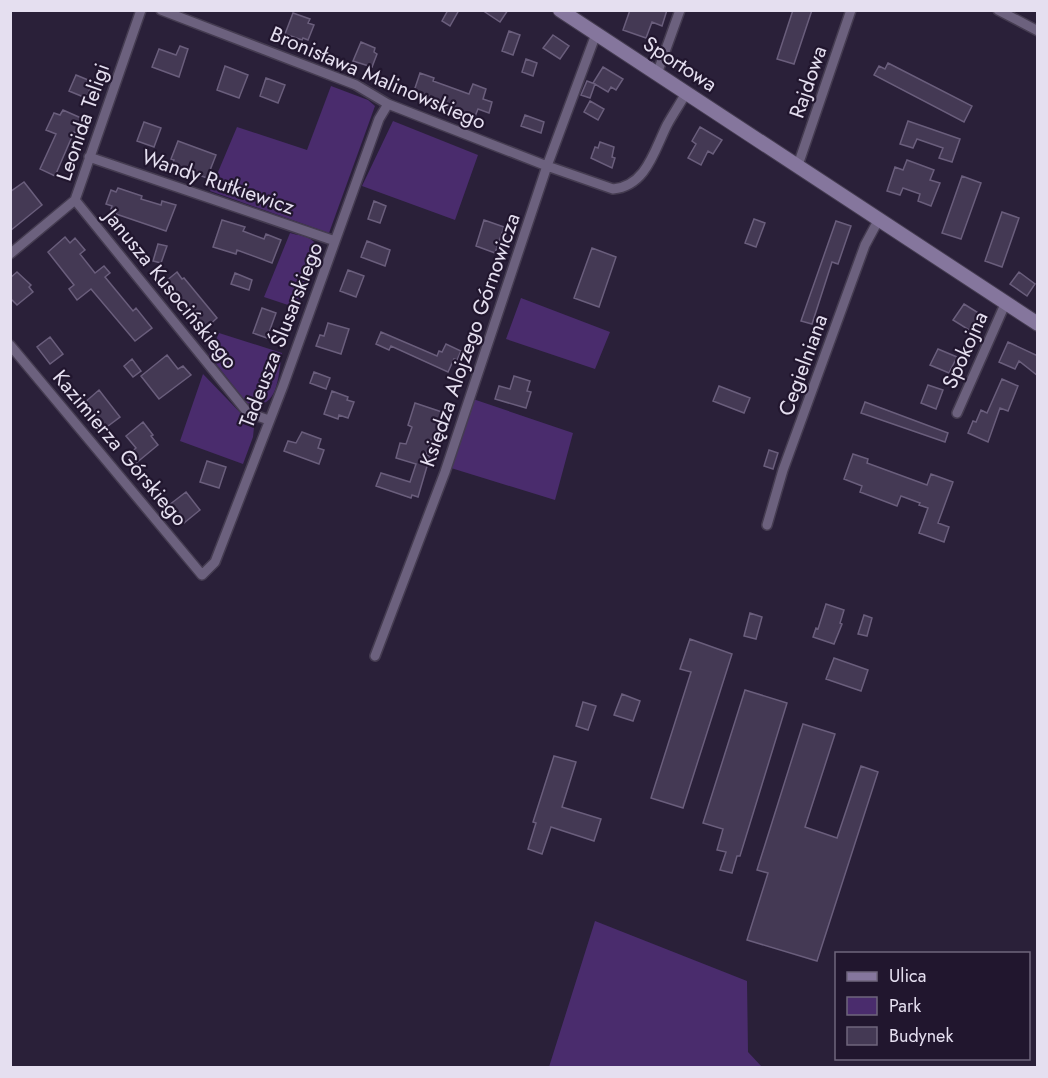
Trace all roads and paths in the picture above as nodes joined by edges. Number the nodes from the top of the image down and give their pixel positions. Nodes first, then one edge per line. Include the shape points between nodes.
1 (141, 10) edge
2 (161, 10) edge
3 (560, 10) edge
4 (680, 10) edge
5 (851, 10) edge
6 (998, 10) edge
7 (1038, 31) edge
8 (596, 34) junction
9 (657, 74) junction
10 (687, 93) junction
11 (388, 104) junction
12 (89, 157) junction
13 (798, 165) junction
14 (547, 166) junction
15 (75, 200) junction
16 (879, 219) junction
17 (335, 241) junction
18 (10, 254) edge
19 (1005, 302) junction
20 (1038, 324) edge
21 (10, 345) edge
22 (957, 413) dead end
23 (269, 420) junction
24 (767, 525) dead end
25 (202, 575) joint
26 (375, 656) dead end

1 - 12 street, Leonida Teligi
2 - 11 street, Bronisława Malinowskiego via 356,85
3 - 8 street, Sportowa
4 - 9 street
5 - 13 street, Rajdowa
6 - 7 street
8 - 9 street, Sportowa
8 - 14 street, Księdza Alojzego Górnowicza
9 - 10 street, Sportowa
10 - 13 street, Sportowa
10 - 14 street, Bronisława Malinowskiego via 646,170 634,183 613,189
11 - 14 street, Bronisława Malinowskiego
11 - 17 street, Tadeusza Ślusarskiego
12 - 15 street, Leonida Teligi
12 - 17 street, Wandy Rutkiewicz
13 - 16 street, Sportowa
14 - 26 street, Księdza Alojzego Górnowicza via 445,472
15 - 18 street, Leonida Teligi
15 - 23 street, Janusza Kusocińskiego via 248,413
16 - 19 street, Sportowa
16 - 24 street, Cegielniana via 865,245 783,470
17 - 23 street, Tadeusza Ślusarskiego
19 - 20 street, Sportowa
19 - 22 street, Spokojna
21 - 25 street, Kazimierza Górskiego
23 - 25 street, Tadeusza Ślusarskiego via 215,562

